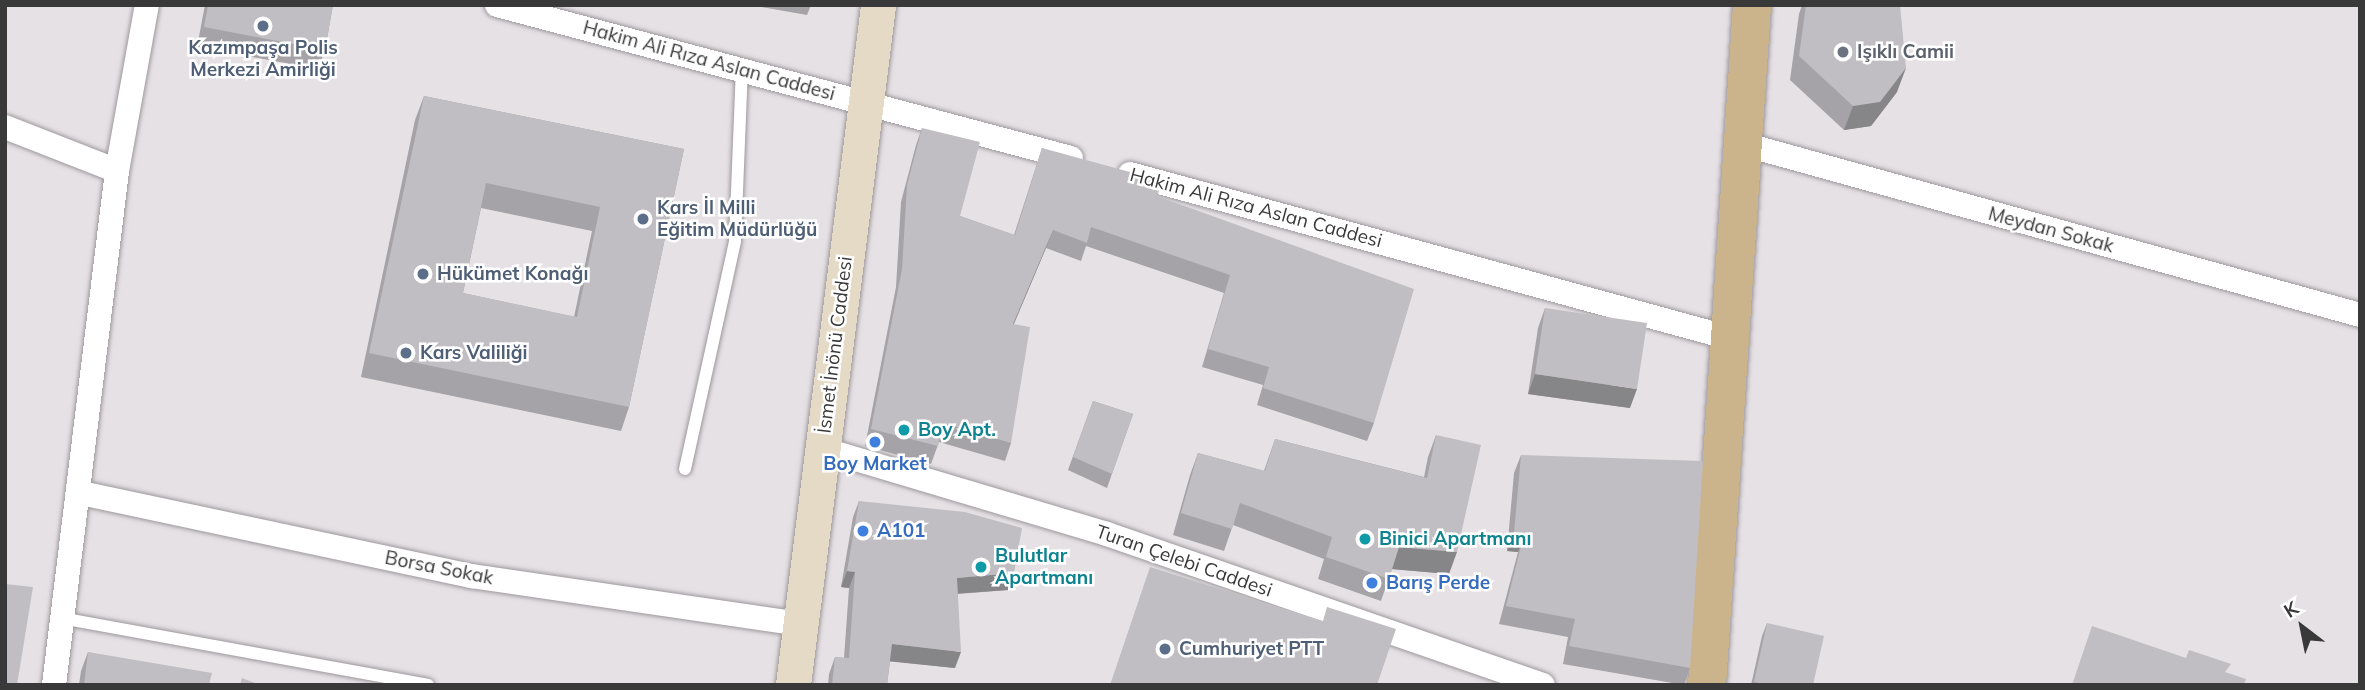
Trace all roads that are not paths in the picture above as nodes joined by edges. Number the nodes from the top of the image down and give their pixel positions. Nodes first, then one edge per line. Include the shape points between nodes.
1 (147, 5) edge
2 (497, 5) edge
3 (878, 5) edge
4 (1752, 5) edge
5 (742, 69) junction
6 (866, 102) junction
7 (5, 127) edge
8 (1743, 144) junction
9 (117, 171) junction
10 (2360, 315) edge
11 (1730, 338) junction
12 (822, 449) junction
13 (685, 469) dead end
14 (80, 493) junction
15 (66, 619) junction
16 (800, 624) junction
17 (54, 685) edge
18 (428, 685) edge
19 (793, 685) edge
20 (1543, 685) edge
21 (1707, 685) edge

1 - 9 street
2 - 5 street, Hakim Ali Rıza Aslan Caddesi
3 - 6 main road, İsmet İnönü Caddesi
4 - 8 main road
5 - 6 street, Hakim Ali Rıza Aslan Caddesi
5 - 13 lane via 735,241
6 - 11 street, Hakim Ali Rıza Aslan Caddesi
6 - 12 main road, İsmet İnönü Caddesi
7 - 9 street
8 - 10 street, Meydan Sokak
8 - 11 main road
9 - 14 street
11 - 21 main road
12 - 16 main road, İsmet İnönü Caddesi
12 - 20 street, Turan Çelebi Caddesi via 1107,534
14 - 15 street
14 - 16 street, Borsa Sokak via 472,576
15 - 17 street
15 - 18 lane
16 - 19 main road, İsmet İnönü Caddesi

